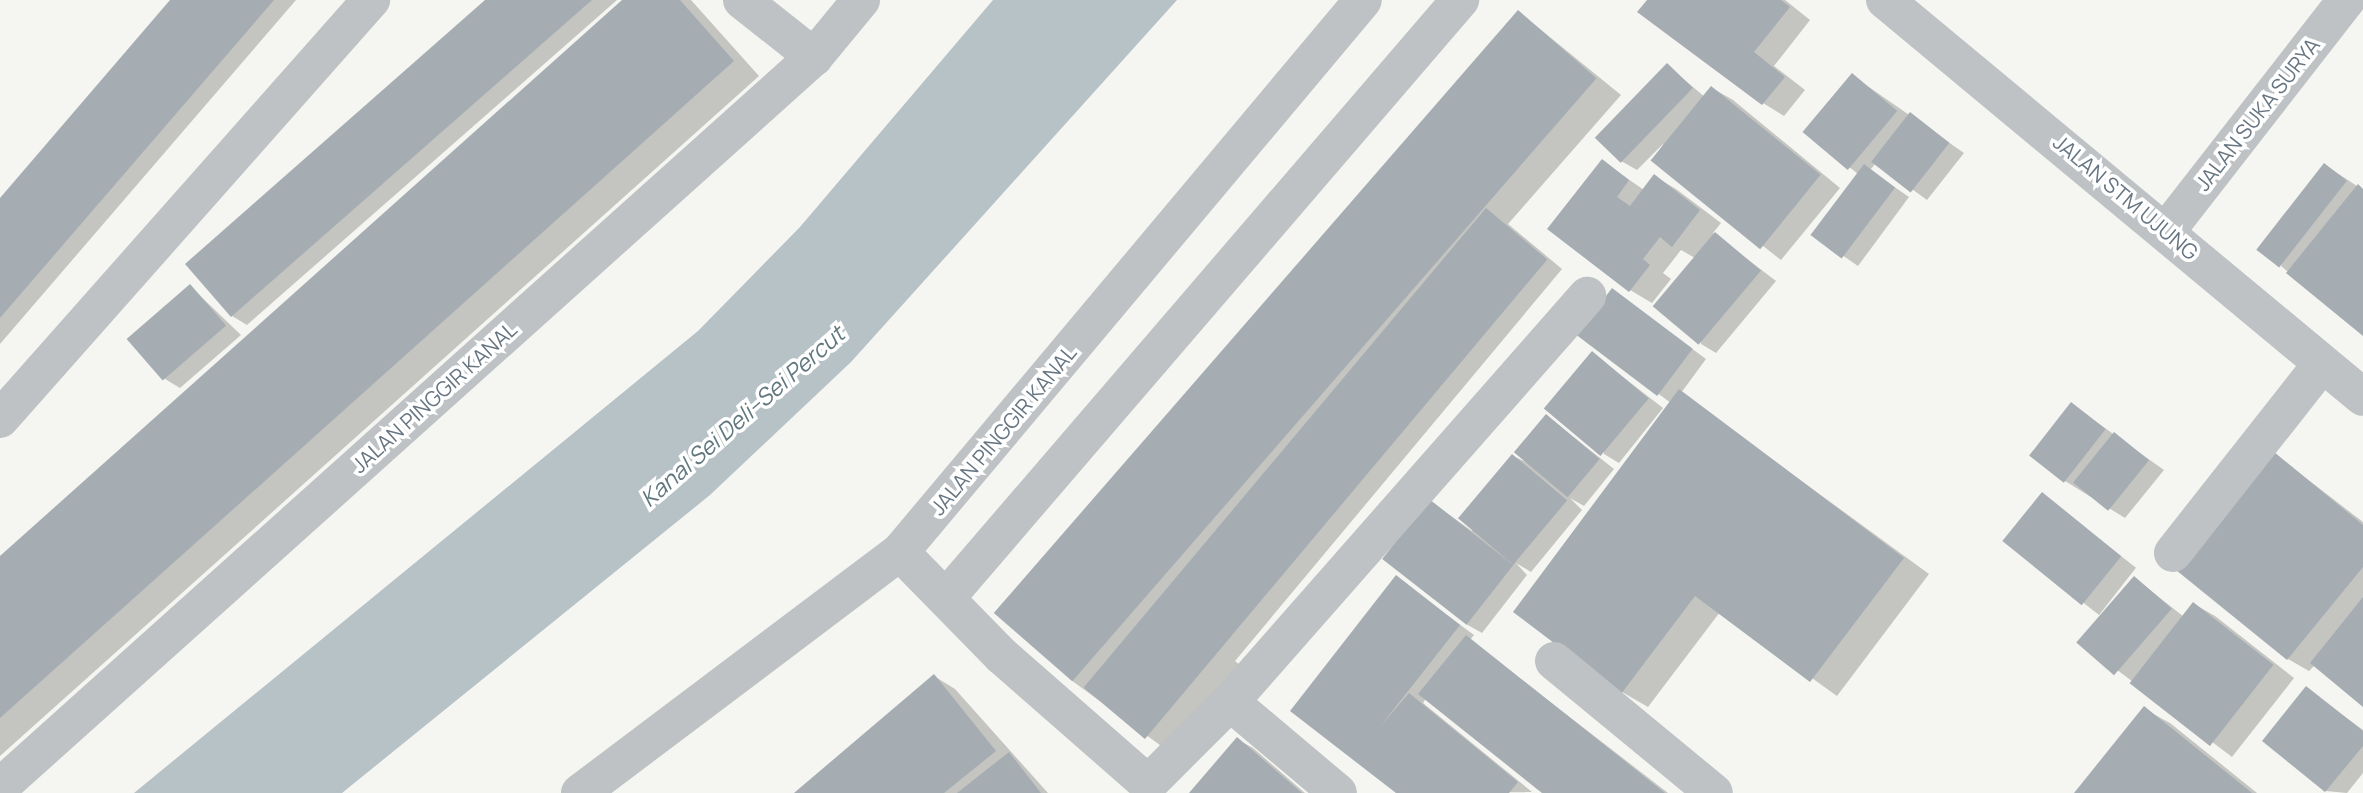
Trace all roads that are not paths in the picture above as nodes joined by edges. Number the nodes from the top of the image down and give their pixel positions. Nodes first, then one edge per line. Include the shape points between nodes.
1 (370, 0) edge
2 (742, 0) edge
3 (861, 0) edge
4 (1363, 0) edge
5 (1460, 0) edge
6 (1885, 0) edge
7 (2346, 0) edge
8 (814, 57) junction
9 (2168, 229) junction
10 (1587, 296) dead end
11 (2320, 366) junction
12 (2363, 397) edge
13 (0, 419) edge
14 (900, 552) junction
15 (2173, 553) dead end
16 (946, 598) junction
17 (1554, 661) dead end
18 (1230, 702) junction
19 (0, 787) edge
20 (1144, 788) edge
21 (580, 793) edge
22 (1338, 793) edge
23 (1714, 793) edge

1 - 13 street
2 - 8 street
3 - 8 street, JALAN PINGGIR KANAL
4 - 14 street, JALAN PINGGIR KANAL
5 - 16 street
6 - 9 street, JALAN STM UJUNG
7 - 9 street, JALAN SUKA SURYA
8 - 19 street, JALAN PINGGIR KANAL
9 - 11 street, JALAN STM UJUNG
10 - 18 street
11 - 12 street, JALAN STM UJUNG
11 - 15 street
14 - 16 street
14 - 21 street, JALAN PINGGIR KANAL
16 - 20 street
17 - 23 street
18 - 20 street
18 - 22 street

